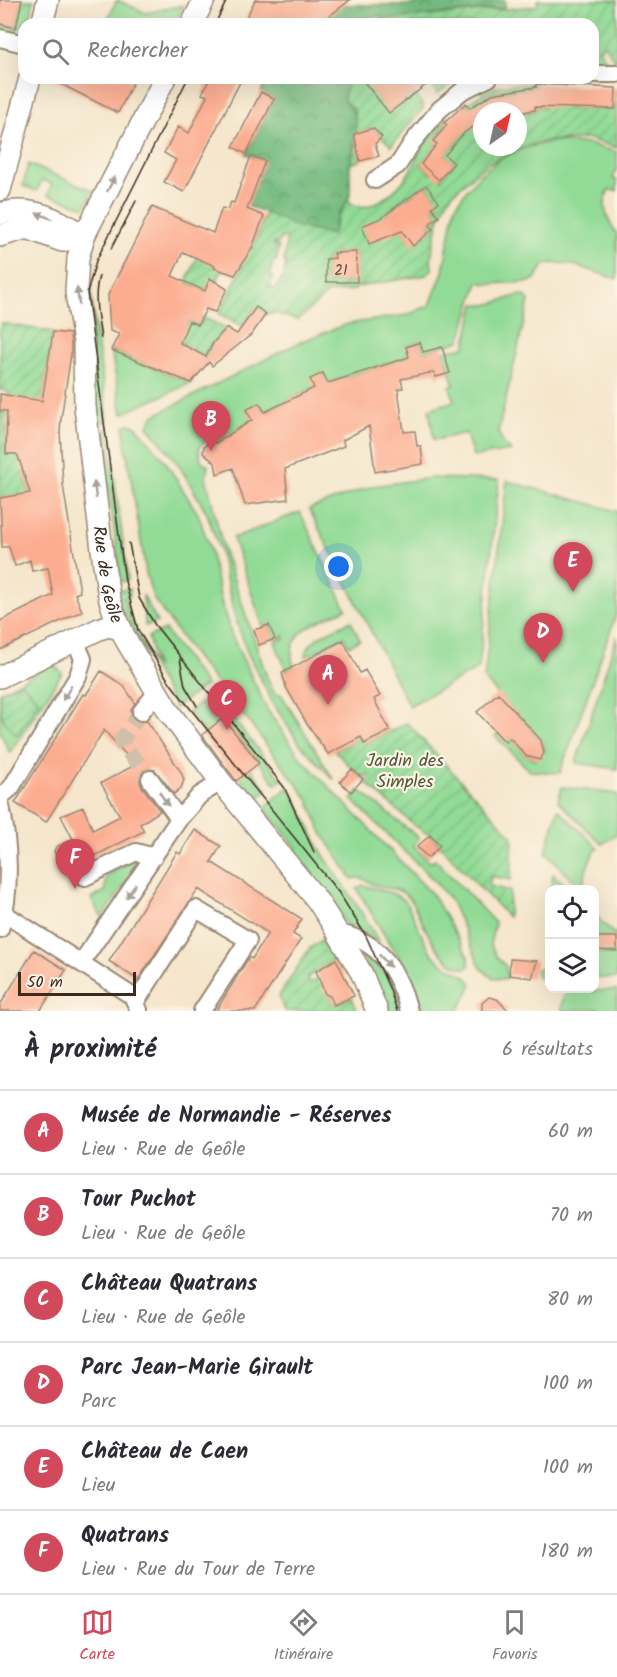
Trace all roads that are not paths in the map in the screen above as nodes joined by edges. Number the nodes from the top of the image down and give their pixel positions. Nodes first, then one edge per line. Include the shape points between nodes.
1 (48, 0) edge
2 (204, 0) edge
3 (44, 18) edge
4 (195, 18) edge
5 (0, 38) edge
6 (18, 42) edge
7 (599, 74) edge
8 (617, 74) edge
9 (28, 84) edge
10 (162, 84) edge
11 (477, 84) edge
12 (6, 147) edge
13 (375, 180) dead end
14 (0, 190) edge
15 (0, 214) edge
16 (0, 236) edge
17 (84, 236) junction
18 (111, 603) junction
19 (99, 629) junction
20 (121, 629) junction
21 (75, 640) junction
22 (0, 677) edge
23 (156, 693) junction
24 (141, 712) tunnel mouth
25 (150, 779) tunnel mouth
26 (221, 782) junction
27 (0, 797) edge
28 (0, 802) edge
29 (179, 819) junction
30 (154, 857) junction
31 (85, 877) dead end
32 (3, 922) edge
33 (339, 933) junction
34 (81, 963) junction
35 (138, 1007) edge
36 (202, 1011) edge
37 (377, 1011) edge
38 (409, 1011) edge

1 - 3 main road
2 - 4 main road
5 - 6 street
7 - 8 street
9 - 12 main road
17 -> 10 main road, Rue de Geôle
11 - 13 street via 440,110 398,165
12 - 14 main road
17 -> 15 main road via 68,225 28,210
16 - 17 main road via 27,228 62,241
18 -> 17 main road, Rue de Geôle via 85,407 84,342 76,292
18 - 19 street
18 - 20 main road, Rue de Geôle
19 - 20 main road
19 - 21 main road
20 - 23 main road, Rue de Geôle
21 - 22 main road
21 -> 27 street via 83,659 78,676 11,788
23 - 24 street
23 - 26 main road, Rue de Geôle
25 -> 29 street
26 - 29 street via 200,795
26 - 33 main road, Rue de Geôle
28 - 32 street via 8,849
29 - 30 street
30 - 31 street via 136,852
30 -> 34 street
32 - 34 street
33 - 37 main road, Rue de Geôle
33 -> 38 street via 356,936 384,958 403,988
34 - 35 street via 132,996
35 - 36 street via 196,909 248,940

